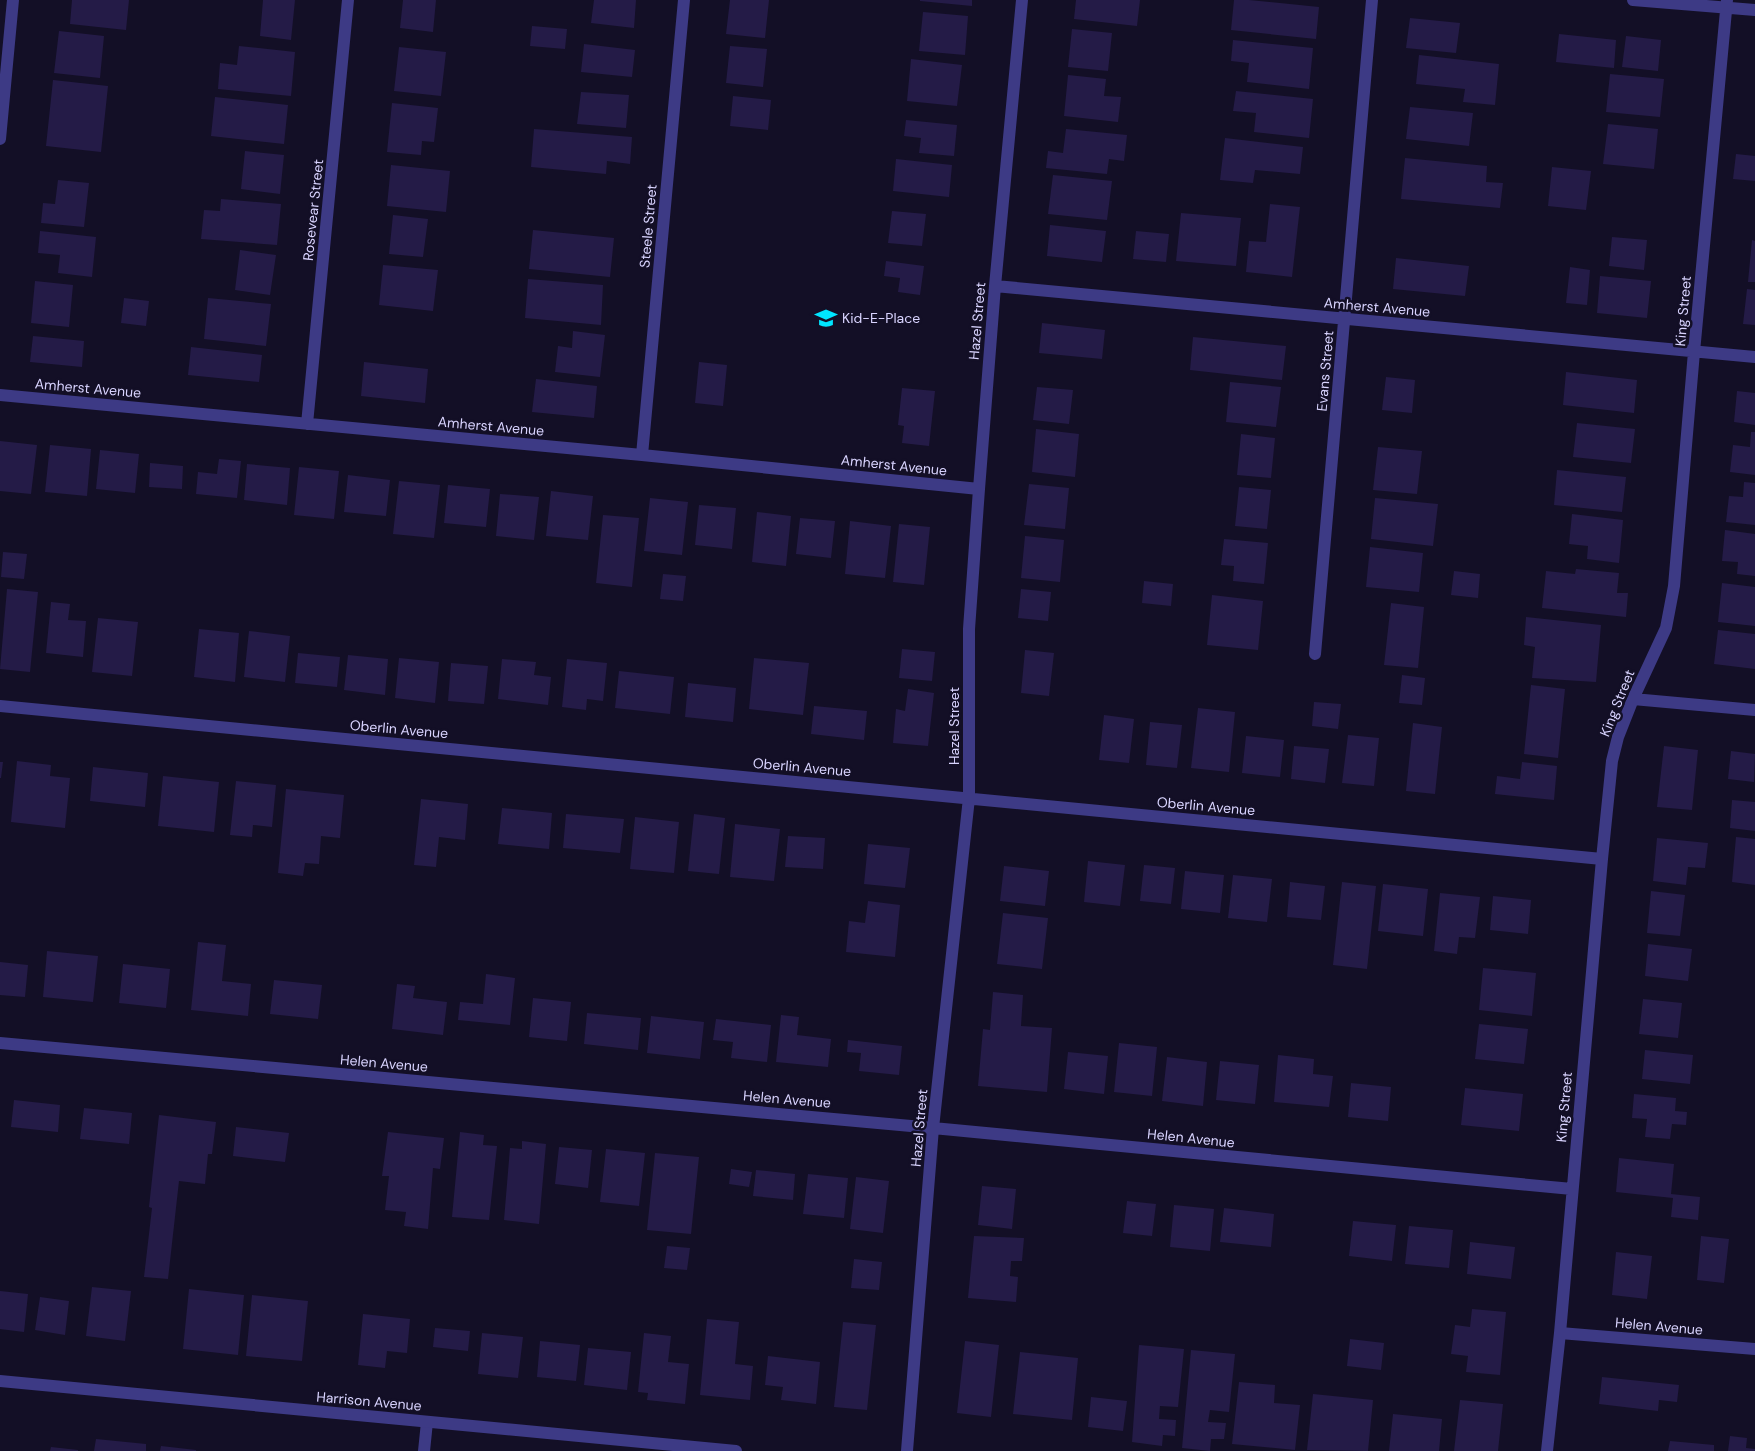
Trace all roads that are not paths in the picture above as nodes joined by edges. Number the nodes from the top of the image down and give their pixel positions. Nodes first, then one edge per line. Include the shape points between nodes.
1 (13, 0) edge
2 (348, 0) edge
3 (684, 0) edge
4 (1022, 0) edge
5 (1372, 0) edge
6 (1633, 0) edge
7 (1727, 4) edge
8 (1755, 10) edge
9 (0, 139) edge
10 (995, 286) junction
11 (1344, 318) junction
12 (1694, 352) junction
13 (1755, 357) edge
14 (0, 395) edge
15 (306, 424) junction
16 (642, 455) junction
17 (979, 489) junction
18 (1315, 654) dead end
19 (1632, 700) junction
20 (0, 706) edge
21 (1755, 710) edge
22 (969, 798) junction
23 (1602, 859) junction
24 (0, 1043) edge
25 (933, 1128) junction
26 (1572, 1189) junction
27 (1560, 1333) junction
28 (1755, 1349) edge
29 (0, 1381) edge
30 (427, 1422) junction
31 (424, 1451) edge
32 (727, 1451) edge
33 (736, 1451) edge
34 (907, 1451) edge
35 (1547, 1451) edge

1 - 9 street
2 - 15 street, Rosevear Street
3 - 16 street, Steele Street
4 - 10 street, Hazel Street
5 - 11 street, Evans Street
6 - 7 street
7 - 8 street
7 - 12 street, King Street
10 - 11 street, Amherst Avenue
10 - 17 street, Hazel Street
11 - 12 street, Amherst Avenue
11 - 18 street, Evans Street
12 - 13 street, Amherst Avenue
12 - 19 street, King Street via 1674,586 1666,628
14 - 15 street, Amherst Avenue
15 - 16 street, Amherst Avenue
16 - 17 street, Amherst Avenue
17 - 22 street, Hazel Street via 969,629
19 - 21 street
19 - 23 street, King Street via 1612,761
20 - 22 street, Oberlin Avenue
22 - 23 street, Oberlin Avenue
22 - 25 street, Hazel Street
23 - 26 street, King Street
24 - 25 street, Helen Avenue
25 - 26 street, Helen Avenue
25 - 34 street, Hazel Street
26 - 27 street, King Street
27 - 28 street, Helen Avenue
27 - 35 street, King Street
29 - 30 street, Harrison Avenue
30 - 31 street
30 - 32 street, Harrison Avenue
32 - 33 street, Harrison Avenue

